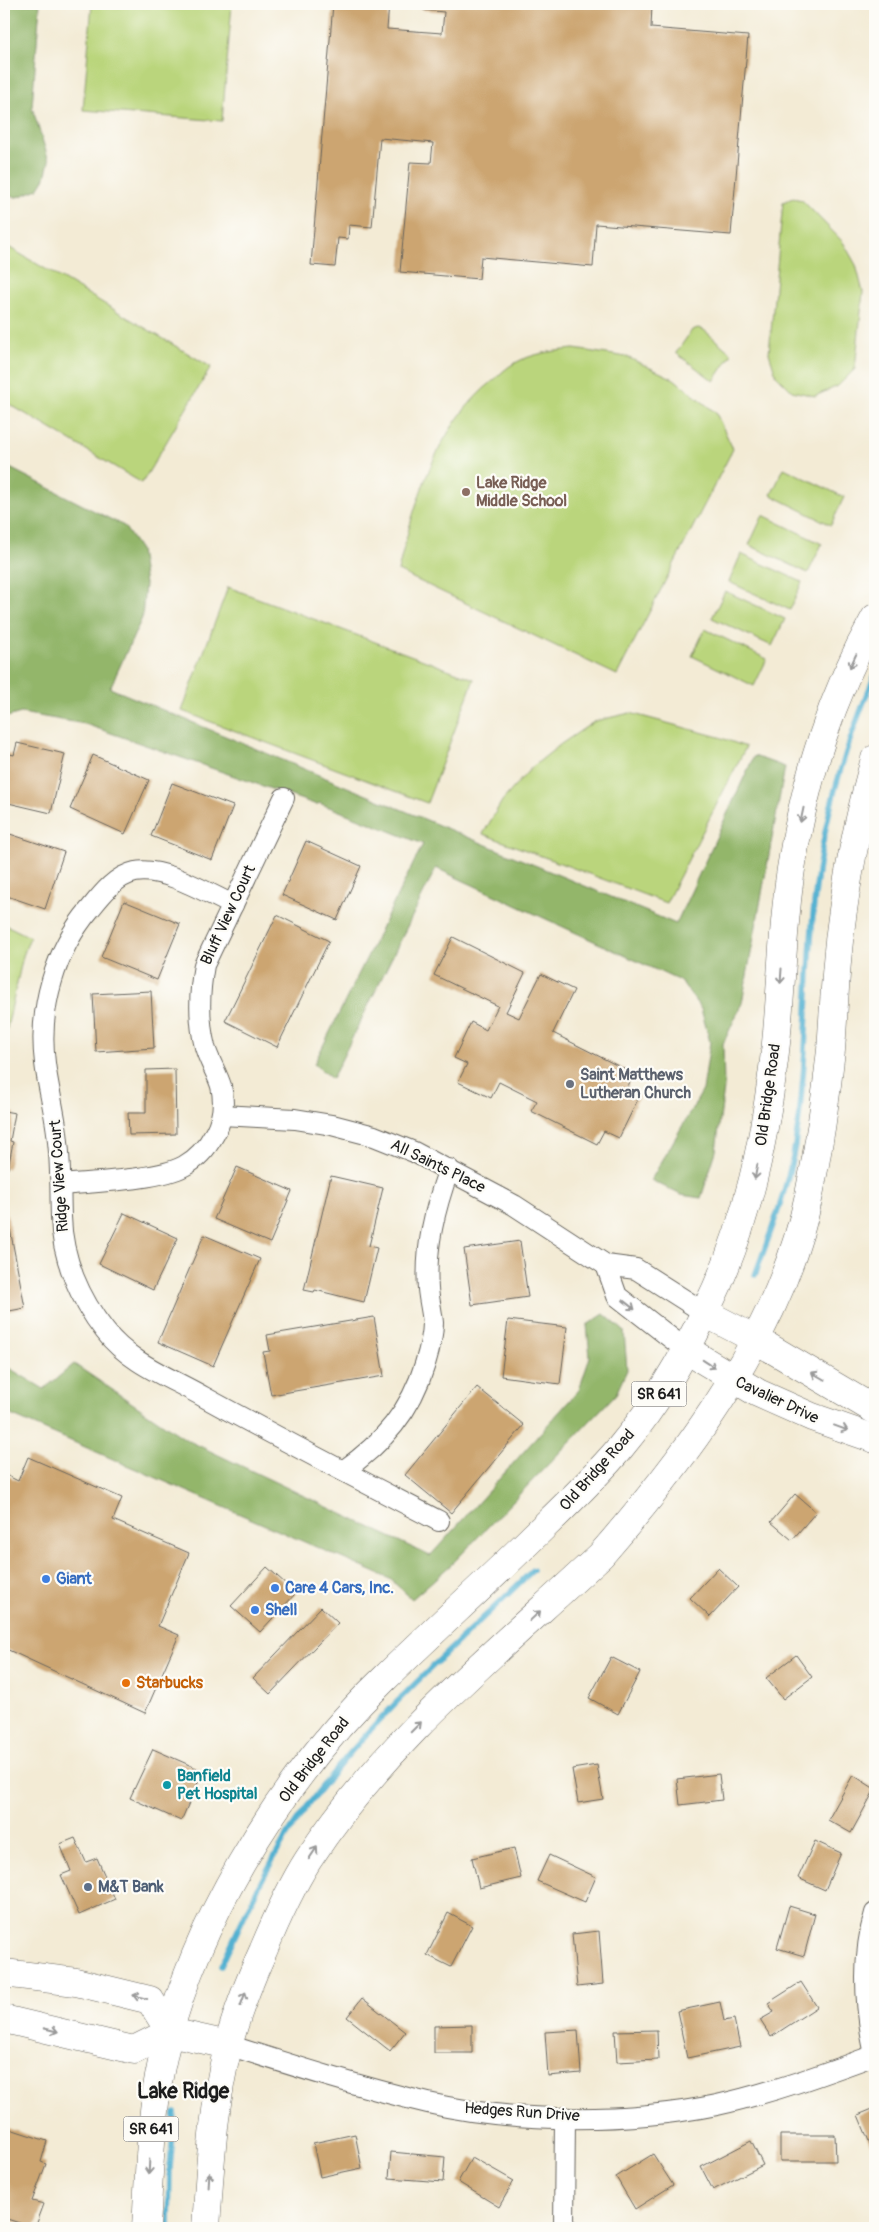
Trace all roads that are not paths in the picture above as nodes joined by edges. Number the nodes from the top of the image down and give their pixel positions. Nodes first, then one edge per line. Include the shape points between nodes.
1 (875, 618) edge
2 (875, 759) edge
3 (284, 798) dead end
4 (233, 905) junction
5 (222, 1115) junction
6 (449, 1169) junction
7 (61, 1185) junction
8 (606, 1264) junction
9 (705, 1313) junction
10 (754, 1339) junction
11 (685, 1348) junction
12 (733, 1379) junction
13 (875, 1410) edge
14 (875, 1439) edge
15 (343, 1471) junction
16 (439, 1521) dead end
17 (875, 1913) edge
18 (4, 1973) edge
19 (4, 2019) edge
20 (170, 2032) junction
21 (228, 2045) junction
22 (875, 2055) edge
23 (565, 2117) junction
24 (146, 2228) edge
25 (206, 2228) edge
26 (564, 2228) edge

1 -> 9 main road, Old Bridge Road / SR 641 via 842,687 823,738 804,806 785,914 776,1041 754,1181 721,1280
2 - 10 main road via 849,868 839,934 820,1136 808,1198 772,1305
3 - 4 street, Bluff View Court
4 - 5 street, Bluff View Court via 204,965 199,991 199,1017 205,1048 221,1085
4 - 7 street, Ridge View Court via 162,873 148,870 133,872 119,878 102,894 73,932 56,966 44,1026 45,1063 58,1141
5 - 6 street, All Saints Place via 295,1119 332,1125 390,1142
5 - 7 street, Bluff View Court via 212,1139 184,1166 166,1173
6 - 8 street, All Saints Place via 514,1205
6 - 15 street via 431,1228 428,1290 433,1323 429,1352 420,1380 408,1406 391,1430 367,1454
7 - 15 street, Ridge View Court via 60,1219 73,1277 89,1310 107,1334 128,1355
8 - 9 street, All Saints Place via 636,1269
8 -> 11 street via 617,1296
9 - 10 main road
9 - 11 main road, Old Bridge Road / SR 641
10 - 12 main road
13 -> 10 main road
11 -> 12 main road, Cavalier Drive
11 - 20 main road, Old Bridge Road / SR 641 via 648,1410 584,1489 383,1679 286,1793 254,1841 199,1948
12 -> 14 main road, Cavalier Drive via 806,1415
21 -> 12 main road via 253,1974 278,1917 307,1862 335,1822 414,1728 600,1555 672,1468
15 - 16 street, Ridge View Court
17 - 22 street via 868,1948 866,1985 867,2021
20 -> 18 main road via 150,2000 76,1982
19 -> 20 main road via 134,2050
20 - 21 main road, Hedges Run Drive
20 -> 24 main road, Old Bridge Road / SR 641 via 151,2130
21 - 23 street, Hedges Run Drive via 429,2103 489,2112
25 -> 21 main road via 216,2104
22 - 23 street, Hedges Run Drive via 806,2081 715,2105 658,2114
23 - 26 street

